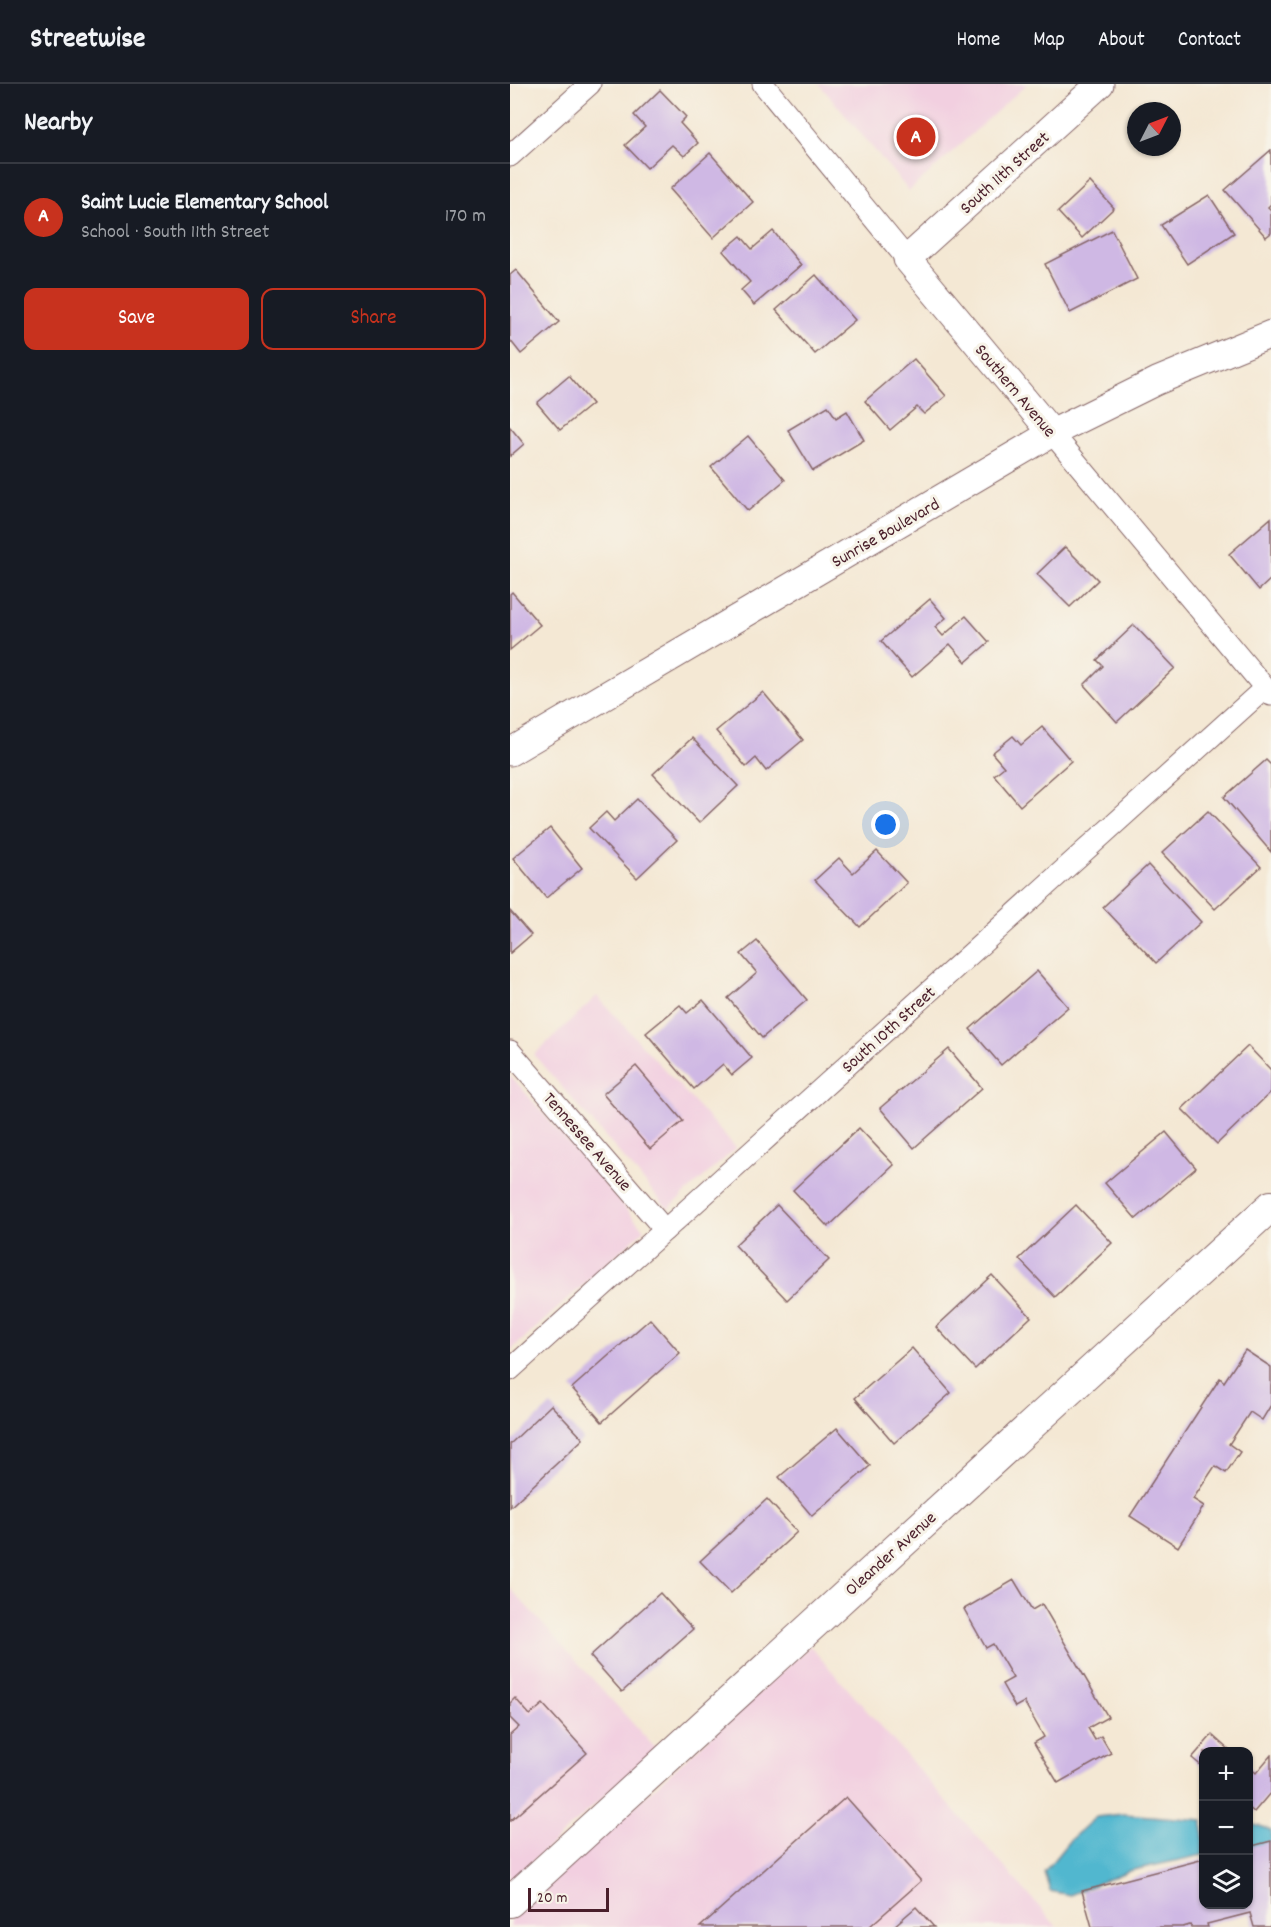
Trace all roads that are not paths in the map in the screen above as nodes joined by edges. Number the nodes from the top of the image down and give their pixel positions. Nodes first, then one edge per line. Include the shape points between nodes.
1 (590, 84) edge
2 (763, 84) edge
3 (1100, 84) edge
4 (510, 156) edge
5 (907, 259) junction
6 (1271, 334) edge
7 (1052, 433) junction
8 (1268, 691) edge
9 (510, 752) edge
10 (510, 1051) edge
11 (1271, 1206) edge
12 (665, 1230) junction
13 (510, 1370) edge
14 (510, 1902) edge

1 - 4 street
2 - 5 street, Southern Avenue
3 - 5 street, South 11th Street
5 - 7 street, Southern Avenue
6 - 7 street, Sunrise Boulevard via 1157,381
7 - 8 street, Southern Avenue
7 - 9 street, Sunrise Boulevard
8 - 12 street, South 10th Street
10 - 12 street, Tennessee Avenue
11 - 14 main road, Oleander Avenue
12 - 13 street, South 10th Street

